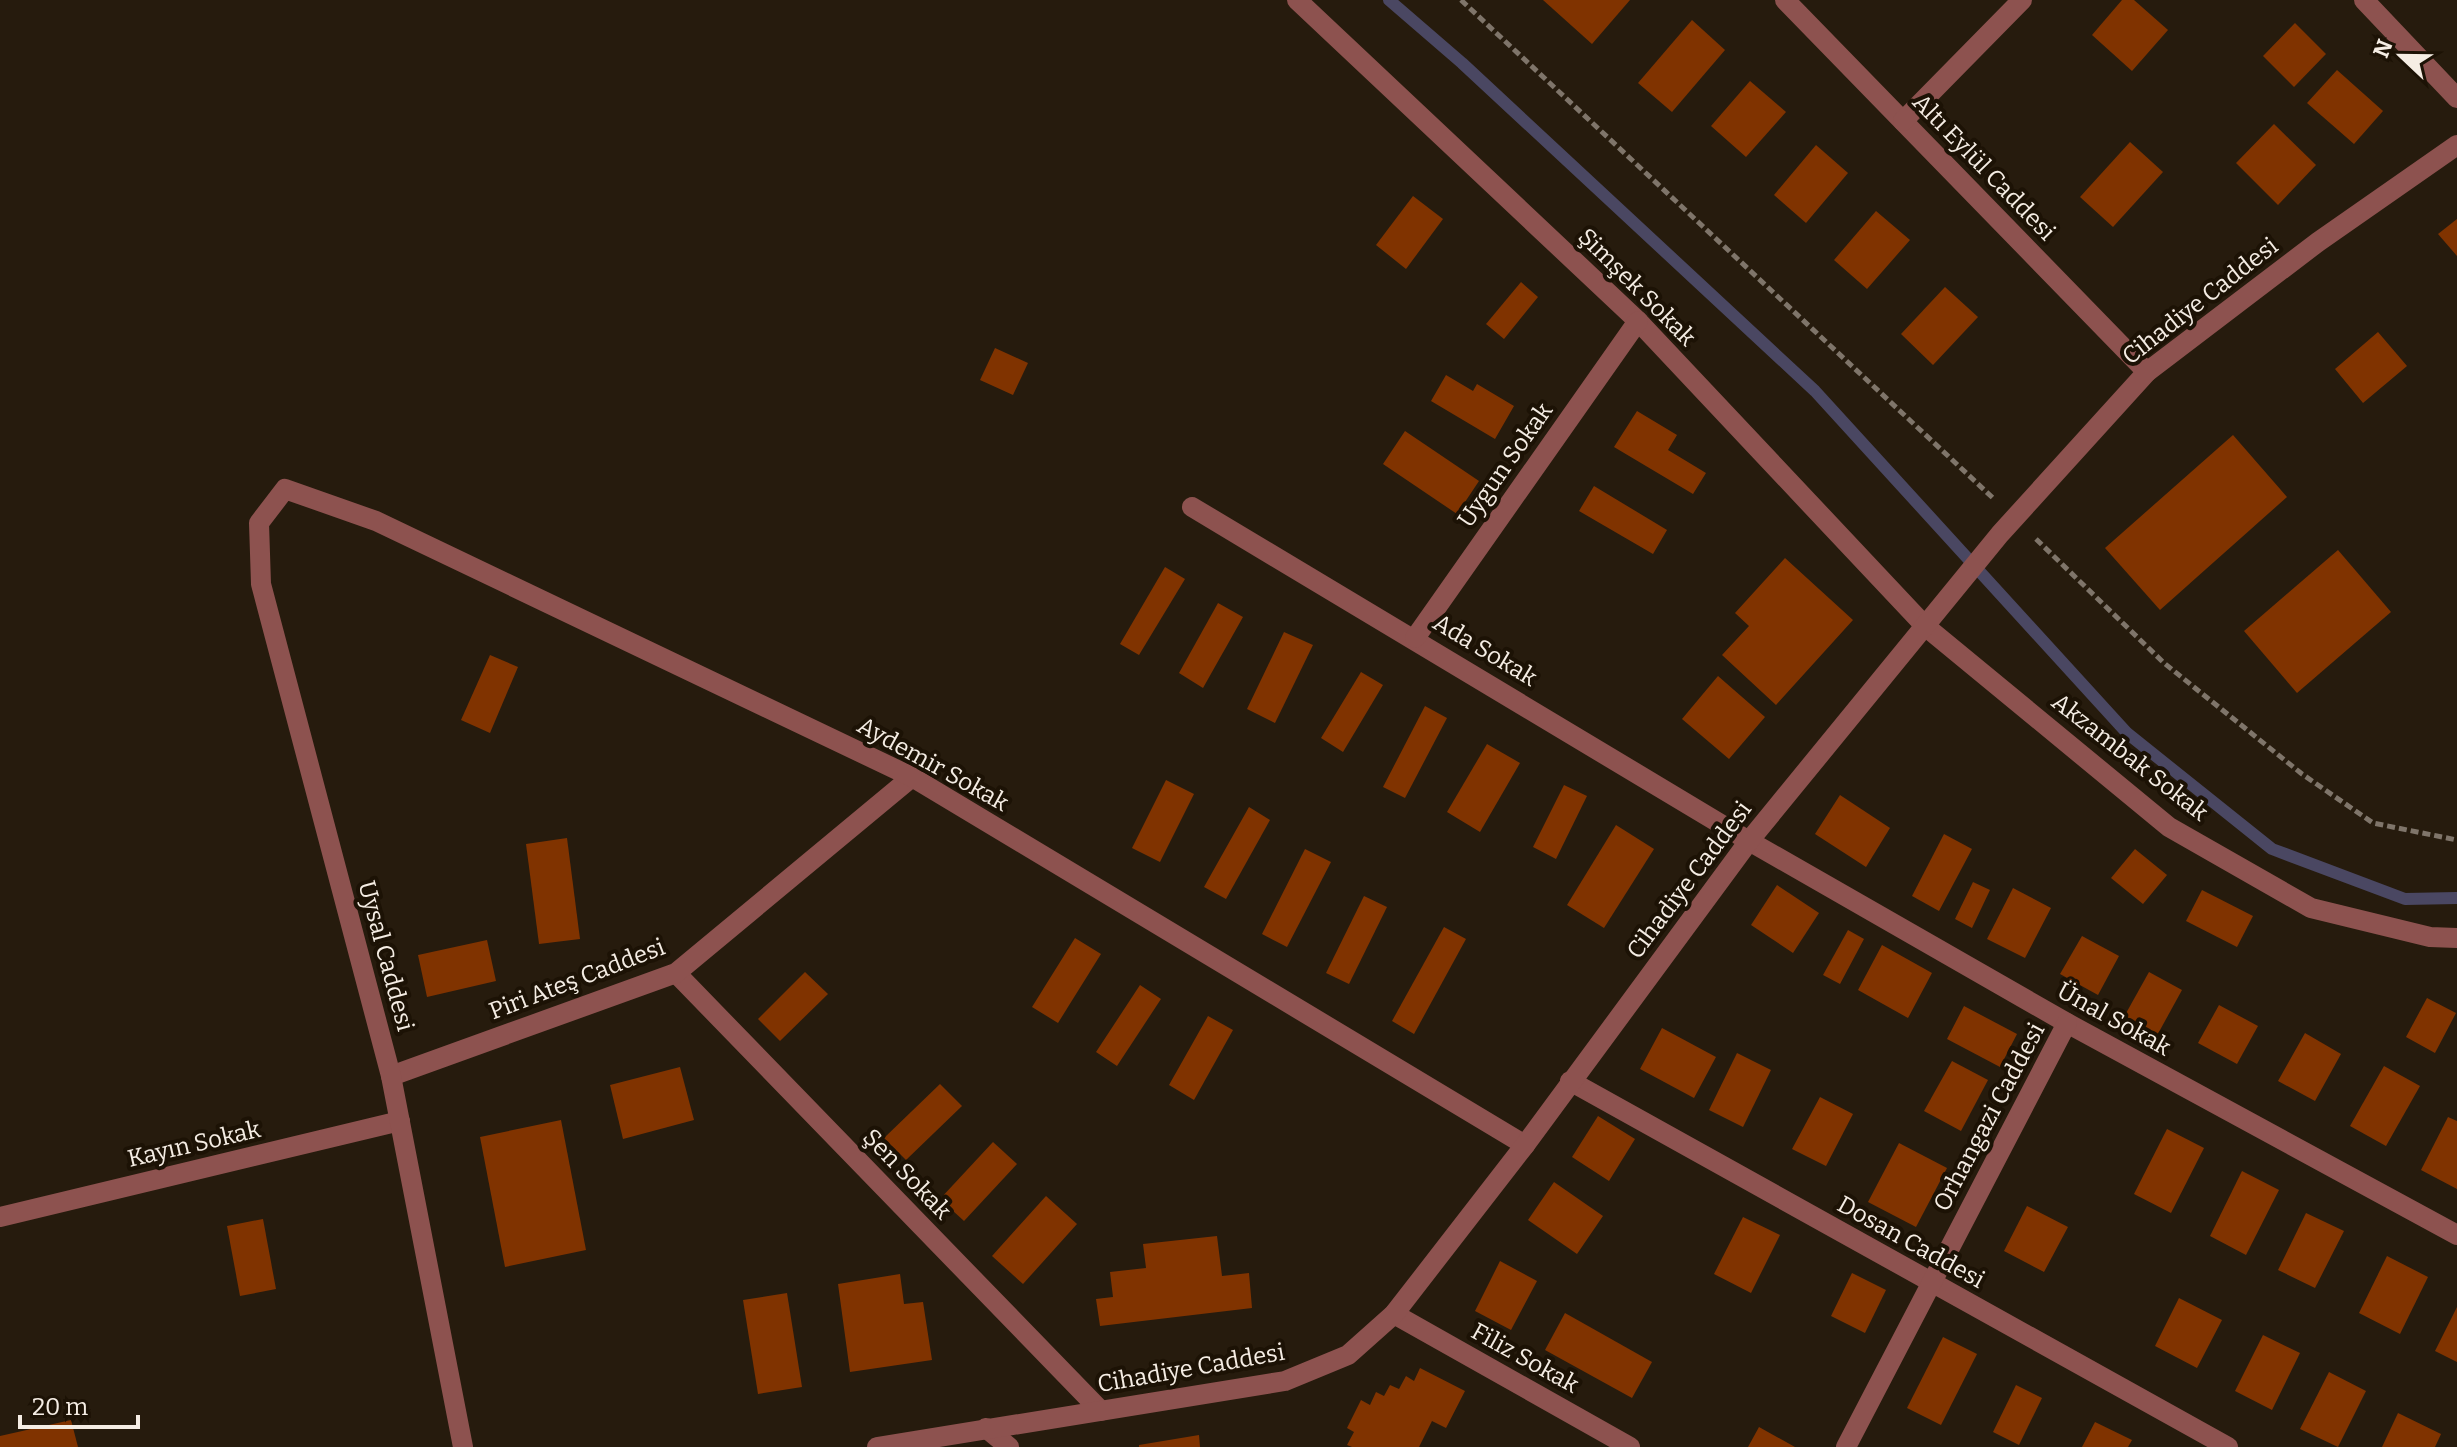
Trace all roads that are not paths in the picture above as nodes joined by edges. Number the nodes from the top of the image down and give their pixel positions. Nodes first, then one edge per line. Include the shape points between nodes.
1 (1297, 0) edge
2 (1785, 0) edge
3 (2022, 0) edge
4 (2364, 0) edge
5 (2457, 98) edge
6 (1903, 121) junction
7 (2457, 145) edge
8 (1638, 321) junction
9 (2147, 372) junction
10 (285, 489) joint
11 (1192, 507) dead end
12 (1925, 626) junction
13 (1415, 638) junction
14 (912, 777) junction
15 (1749, 841) junction
16 (2457, 938) edge
17 (676, 973) junction
18 (2067, 1023) junction
19 (391, 1076) junction
20 (1570, 1081) junction
21 (400, 1121) junction
22 (1525, 1145) junction
23 (0, 1217) edge
24 (2457, 1235) edge
25 (1931, 1283) junction
26 (1394, 1314) junction
27 (1101, 1411) junction
28 (986, 1428) junction
29 (463, 1447) edge
30 (877, 1447) edge
31 (1009, 1447) edge
32 (1630, 1447) edge
33 (1846, 1447) edge
34 (2228, 1447) edge

1 - 8 street, Şimşek Sokak
2 - 6 street, Altı Eylül Caddesi
3 - 6 street
4 - 5 street
6 - 9 street, Altı Eylül Caddesi
7 - 9 street, Cihadiye Caddesi
8 - 12 street, Şimşek Sokak
8 - 13 street, Uygun Sokak
9 - 12 street, Cihadiye Caddesi via 2000,534
10 - 14 street, Aydemir Sokak via 376,521
10 - 19 street, Uysal Caddesi via 259,523 261,584
11 - 13 street, Ada Sokak
12 - 15 street, Cihadiye Caddesi
12 - 16 street, Akzambak Sokak via 2169,827 2311,908 2430,937
13 - 15 street, Ada Sokak
14 - 17 street, Piri Ateş Caddesi
14 - 22 street, Aydemir Sokak
15 - 18 street, Ünal Sokak
15 - 20 street, Cihadiye Caddesi
17 - 19 street, Piri Ateş Caddesi
17 - 27 street, Şen Sokak
18 - 24 street, Ünal Sokak
18 - 25 street, Orhangazi Caddesi
19 - 21 street, Uysal Caddesi
20 - 22 street, Cihadiye Caddesi
20 - 25 street, Dosan Caddesi
21 - 23 street, Kayın Sokak
21 - 29 street, Uysal Caddesi
22 - 26 street, Cihadiye Caddesi
25 - 33 street, Orhangazi Caddesi
25 - 34 street, Dosan Caddesi
26 - 27 street, Cihadiye Caddesi via 1348,1355 1285,1381
26 - 32 street, Filiz Sokak
27 - 28 street, Cihadiye Caddesi
28 - 30 street, Cihadiye Caddesi
28 - 31 street

